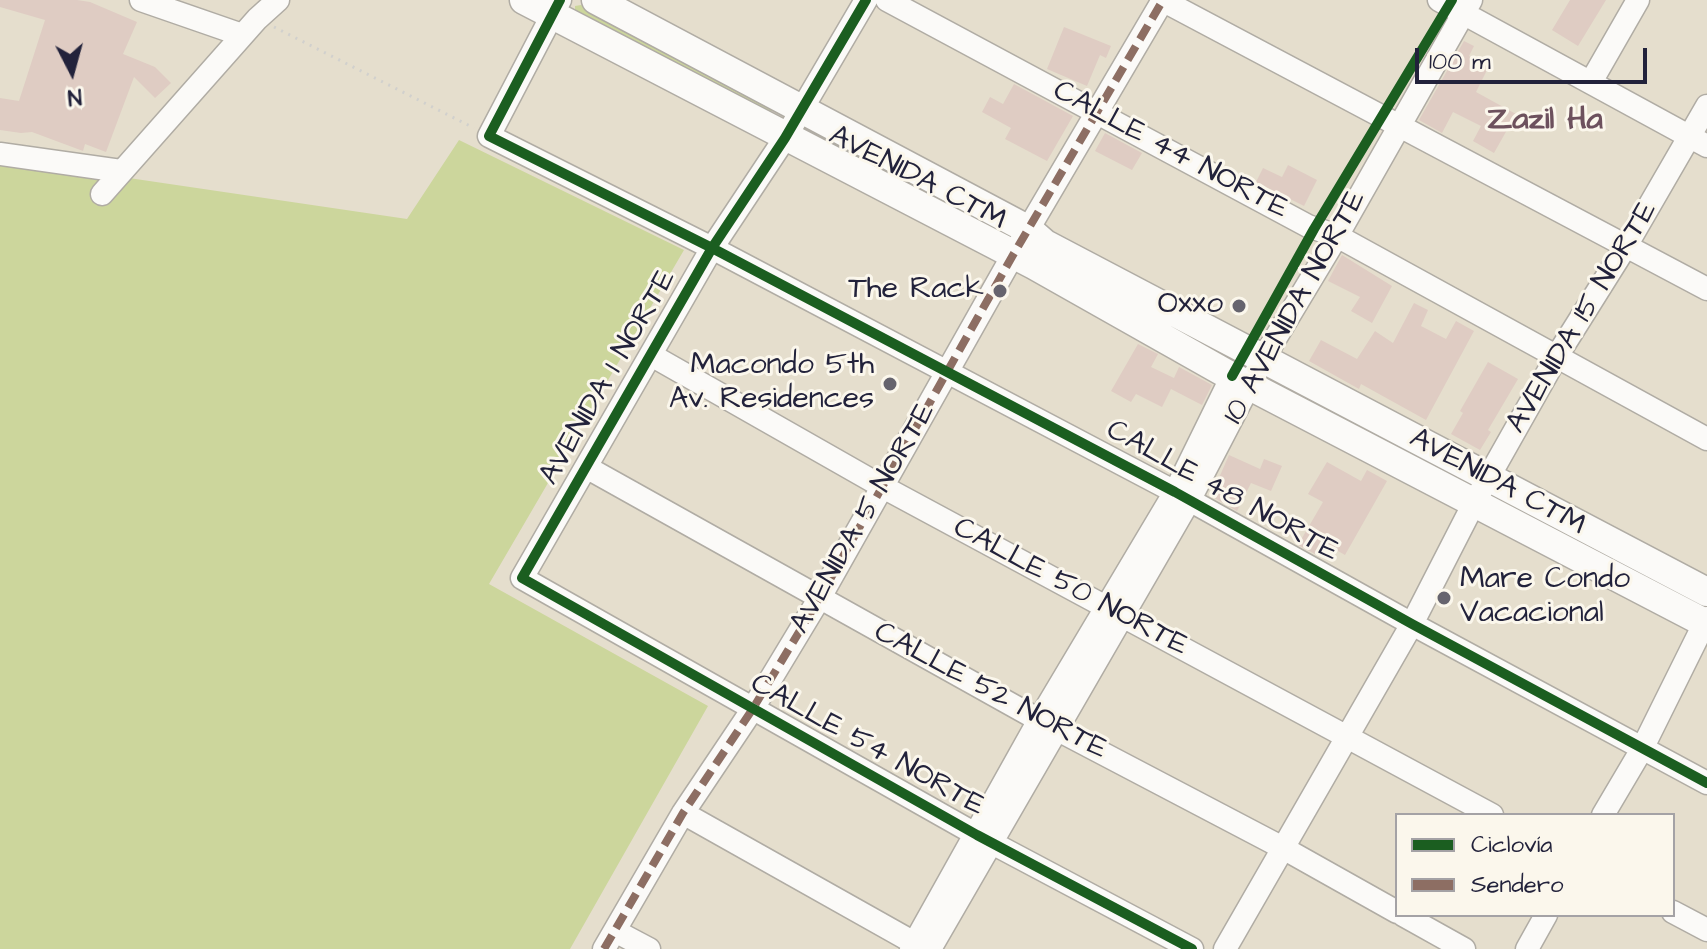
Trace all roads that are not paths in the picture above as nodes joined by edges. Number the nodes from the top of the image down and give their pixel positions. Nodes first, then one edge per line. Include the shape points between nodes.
1 (141, 0) edge
2 (278, 0) edge
3 (524, 0) edge
4 (596, 0) edge
5 (866, 0) edge
6 (887, 0) edge
7 (1163, 0) edge
8 (1638, 0) edge
9 (1456, 5) edge
10 (556, 7) edge
11 (249, 27) junction
12 (1591, 82) junction
13 (1707, 106) edge
14 (802, 109) junction
15 (1099, 112) junction
16 (1398, 126) junction
17 (785, 138) junction
18 (1698, 142) edge
19 (0, 154) edge
20 (121, 171) junction
21 (102, 194) dead end
22 (1337, 236) junction
23 (1626, 246) junction
24 (712, 248) junction
25 (1030, 249) junction
26 (1707, 289) edge
27 (1254, 354) junction
28 (651, 355) junction
29 (1557, 356) junction
30 (948, 373) junction
31 (1241, 380) junction
32 (1707, 439) edge
33 (586, 467) junction
34 (883, 487) junction
35 (1482, 491) junction
36 (1182, 496) junction
37 (522, 578) joint
38 (1707, 592) edge
39 (819, 599) junction
40 (1115, 611) junction
41 (1706, 622) edge
42 (1412, 624) junction
43 (752, 710) junction
44 (1048, 724) junction
45 (1348, 736) junction
46 (1642, 749) junction
47 (1707, 783) edge
48 (683, 813) junction
49 (1488, 813) edge
50 (1604, 813) edge
51 (984, 837) junction
52 (1283, 848) junction
53 (1395, 911) edge
54 (1675, 913) edge
55 (1407, 917) edge
56 (1545, 917) edge
57 (1707, 930) edge
58 (610, 940) edge
59 (920, 948) edge
60 (649, 949) edge
61 (1192, 949) edge
62 (1225, 949) edge
63 (1464, 949) edge
64 (1527, 949) edge

1 - 11 street
2 - 11 street
3 - 10 main road, AVENIDA CTM
4 - 14 main road
5 - 14 street, AVENIDA 1 NORTE
6 - 15 street, CALLE 44 NORTE
7 - 15 street, AVENIDA 5 NORTE
7 - 16 street
8 - 12 street
9 - 12 street
9 - 16 street, 10 AVENIDA NORTE
10 - 17 main road, AVENIDA CTM
10 - 24 street, CALLE 48 NORTE via 489,136
11 - 20 street
12 - 18 street
13 - 18 street, AVENIDA 15 NORTE
14 - 17 street, AVENIDA 1 NORTE
14 - 25 main road
15 - 22 street, CALLE 44 NORTE via 1314,229
15 - 25 street, AVENIDA 5 NORTE
16 - 22 street, 10 AVENIDA NORTE
16 - 23 street
17 - 24 street, AVENIDA 1 NORTE
17 - 25 main road, AVENIDA CTM
18 - 23 street, AVENIDA 15 NORTE
19 - 20 street
20 - 21 street
22 - 27 street, 10 AVENIDA NORTE
22 - 29 street, CALLE 44 NORTE
23 - 26 street
23 - 29 street, AVENIDA 15 NORTE
24 - 28 street, AVENIDA 1 NORTE
24 - 30 street, CALLE 48 NORTE
25 - 27 main road, AVENIDA CTM
25 - 30 street, AVENIDA 5 NORTE
25 - 31 main road, AVENIDA CTM
27 - 31 street, 10 AVENIDA NORTE
27 - 35 main road, AVENIDA CTM
28 - 33 street, AVENIDA 1 NORTE
28 - 34 street, CALLE 50 NORTE
29 - 32 street, CALLE 44 NORTE
29 - 35 street, AVENIDA 15 NORTE
30 - 34 street, AVENIDA 5 NORTE
30 - 36 street, CALLE 48 NORTE
31 - 35 main road, AVENIDA CTM
31 - 36 street, 10 AVENIDA NORTE
33 - 37 street, AVENIDA 1 NORTE
33 - 39 street, CALLE 52 NORTE
34 - 39 street, AVENIDA 5 NORTE
34 - 40 street, CALLE 50 NORTE
35 - 38 main road, AVENIDA CTM
35 - 41 main road, AVENIDA CTM
35 - 42 street, AVENIDA 15 NORTE
36 - 40 street, 10 AVENIDA NORTE
36 - 42 street, CALLE 48 NORTE
37 - 43 street, CALLE 54 NORTE
39 - 43 street, AVENIDA 5 NORTE
39 - 44 street, CALLE 52 NORTE
40 - 44 street, 10 AVENIDA NORTE
40 - 45 street, CALLE 50 NORTE
41 - 46 street
42 - 45 street, AVENIDA 15 NORTE
42 - 46 street, CALLE 48 NORTE
43 - 48 street, AVENIDA 5 NORTE
43 - 51 street, CALLE 54 NORTE
44 - 51 street, 10 AVENIDA NORTE
44 - 52 street, CALLE 52 NORTE
45 - 49 street, CALLE 50 NORTE
45 - 52 street, AVENIDA 15 NORTE
46 - 47 street, CALLE 48 NORTE
46 - 50 street
48 - 58 street, AVENIDA 5 NORTE
48 - 59 street
51 - 59 street, 10 AVENIDA NORTE
51 - 61 street, CALLE 54 NORTE
52 - 53 street, CALLE 52 NORTE
52 - 62 street, AVENIDA 15 NORTE
54 - 57 street
55 - 63 street
56 - 64 street
58 - 60 street

